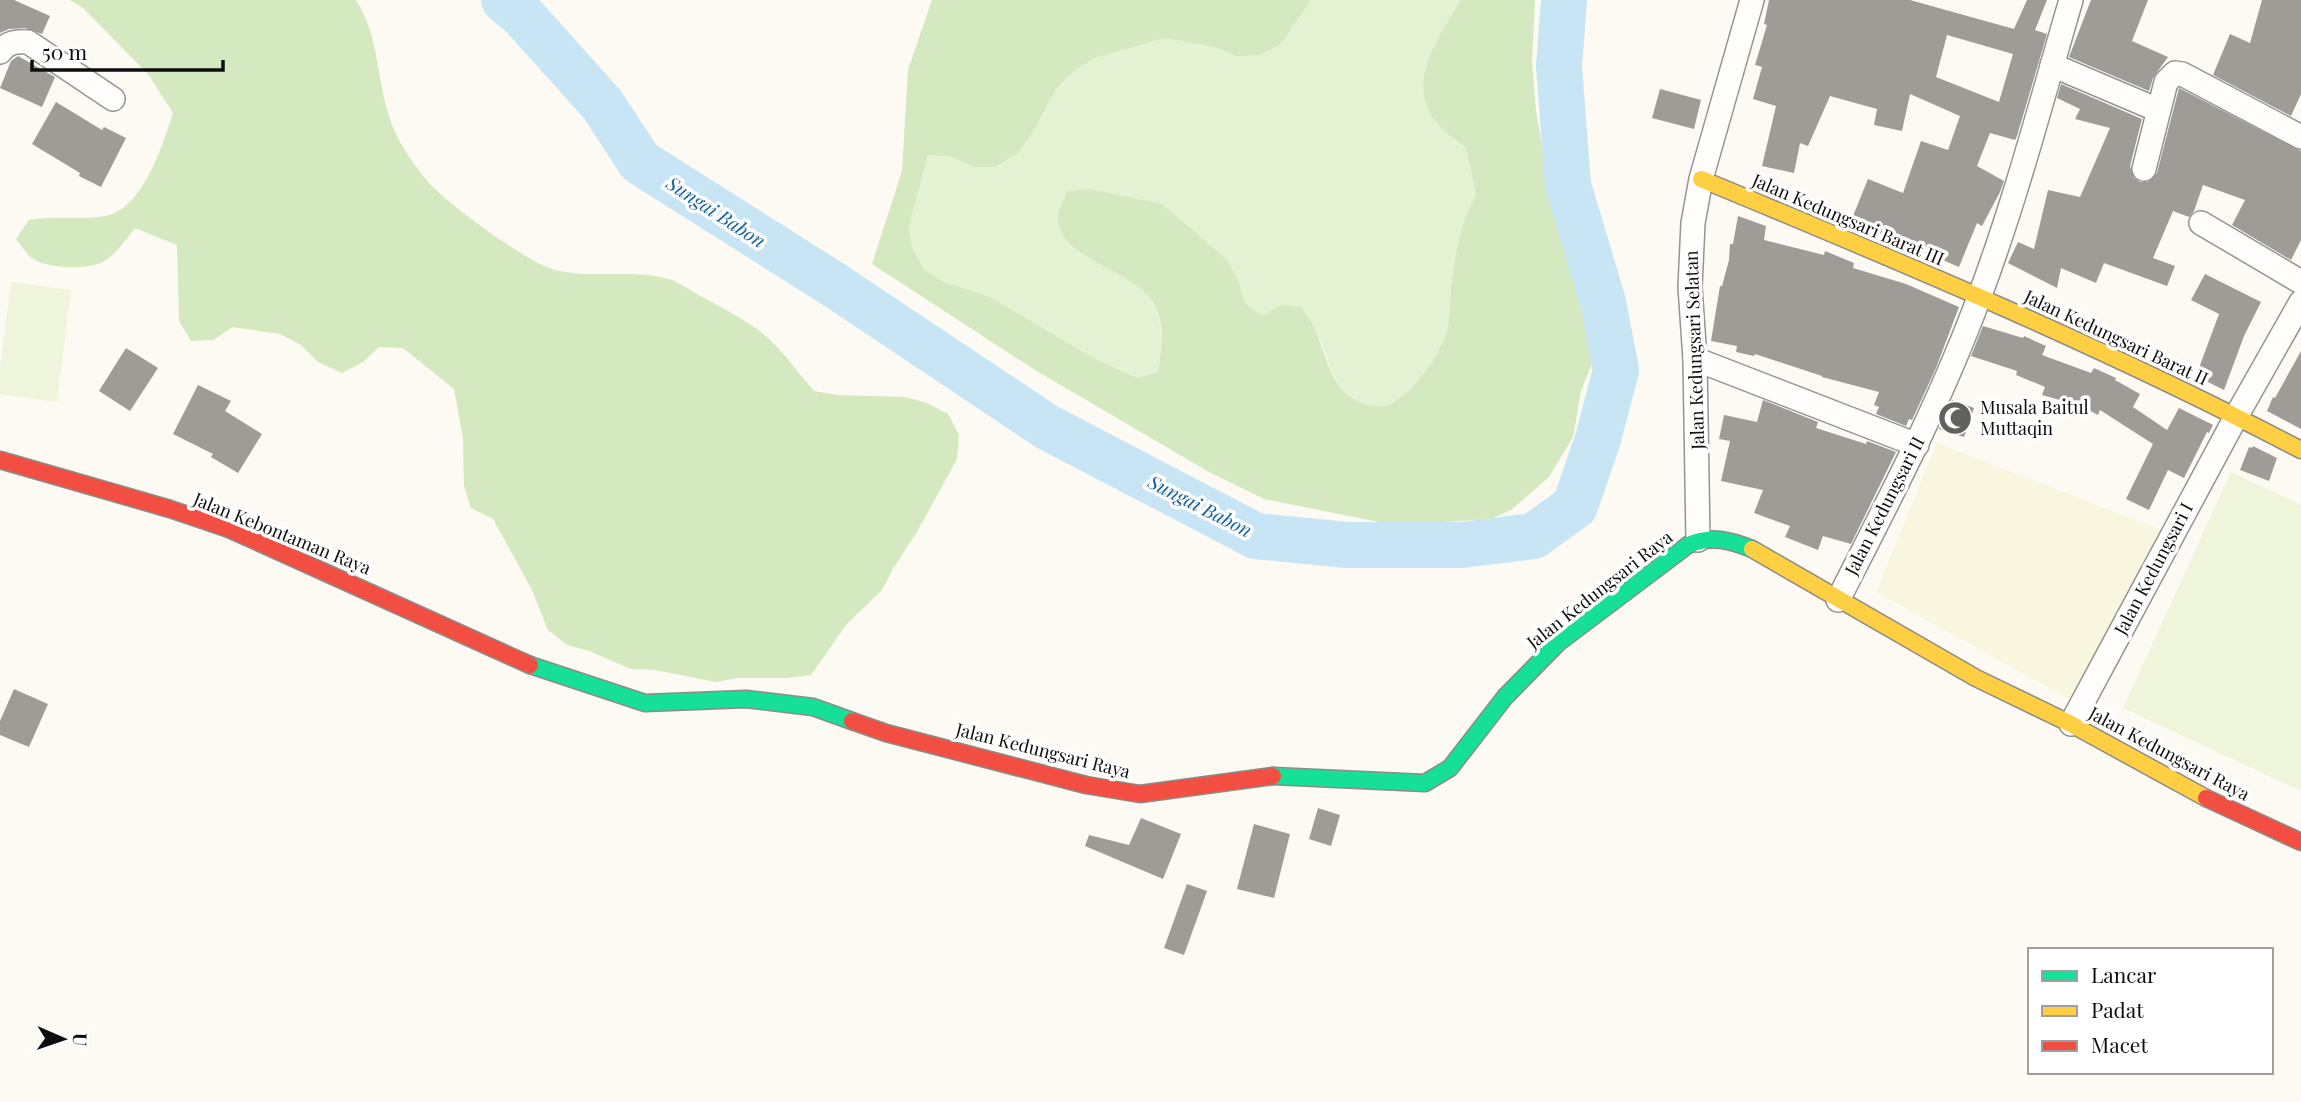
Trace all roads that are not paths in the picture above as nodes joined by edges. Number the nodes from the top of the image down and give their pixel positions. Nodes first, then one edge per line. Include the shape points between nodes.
1 (1752, 0) edge
2 (2071, 0) edge
3 (0, 52) edge
4 (2052, 65) junction
5 (113, 99) dead end
6 (2158, 110) junction
7 (2301, 136) edge
8 (2144, 169) dead end
9 (1701, 179) junction
10 (2201, 223) dead end
11 (2301, 282) edge
12 (1980, 297) junction
13 (2301, 302) edge
14 (1695, 359) junction
15 (2237, 415) junction
16 (1917, 445) junction
17 (2301, 450) edge
18 (0, 460) edge
19 (1698, 540) junction
20 (1838, 600) junction
21 (539, 669) joint
22 (2071, 724) junction
23 (2301, 842) edge

1 - 9 street, Jalan Kedungsari Selatan
2 - 4 street, Jalan Kedungsari II
3 - 5 street via 12,42 28,42
4 - 6 street
4 - 12 street, Jalan Kedungsari II
6 - 7 street via 2166,82 2175,73 2182,74
6 - 8 street
9 - 12 street, Jalan Kedungsari Barat III
9 - 14 street, Jalan Kedungsari Selatan via 1693,223 1690,287
10 - 11 street
12 - 15 street, Jalan Kedungsari Barat II
12 - 16 street, Jalan Kedungsari II
13 - 15 street, Jalan Kedungsari I
14 - 16 street
14 - 19 street, Jalan Kedungsari Selatan
15 - 17 street, Jalan Kedungsari Barat II
15 - 22 street, Jalan Kedungsari I
16 - 20 street, Jalan Kedungsari II
18 - 21 street, Jalan Kebontaman Raya via 229,529
19 - 20 street, Jalan Kedungsari Raya via 1732,540
19 - 21 street, Jalan Kedungsari Raya via 1558,643 1505,696 1450,768 1425,783 1265,776 1140,794 1086,785 886,733 813,707 746,699 645,703
20 - 22 street, Jalan Kedungsari Raya via 1976,678
22 - 23 street, Jalan Kedungsari Raya via 2216,803

